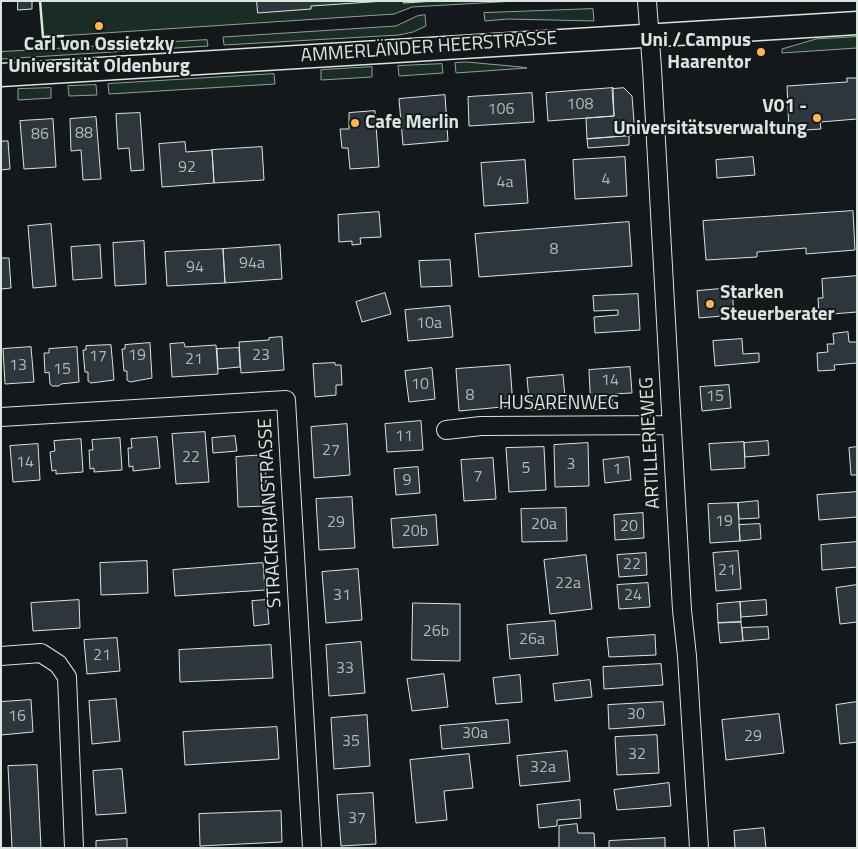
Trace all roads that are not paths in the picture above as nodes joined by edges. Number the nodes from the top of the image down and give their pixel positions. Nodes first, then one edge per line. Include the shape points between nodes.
1 (647, 1) edge
2 (857, 23) edge
3 (649, 35) junction
4 (1, 75) edge
5 (1, 417) edge
6 (671, 425) junction
7 (446, 430) dead end
8 (1, 656) edge
9 (74, 848) edge
10 (312, 848) edge
11 (699, 848) edge

1 - 3 street, ARTILLERIEWEG
2 - 3 street, AMMERLÄNDER HEERSTRASSE
3 - 4 street, AMMERLÄNDER HEERSTRASSE
3 - 6 street, ARTILLERIEWEG
5 - 10 street, STRACKERJANSTRASSE via 286,400
6 - 7 street, HUSARENWEG via 481,426
6 - 11 street, ARTILLERIEWEG
8 - 9 street via 41,653 58,664 67,676

